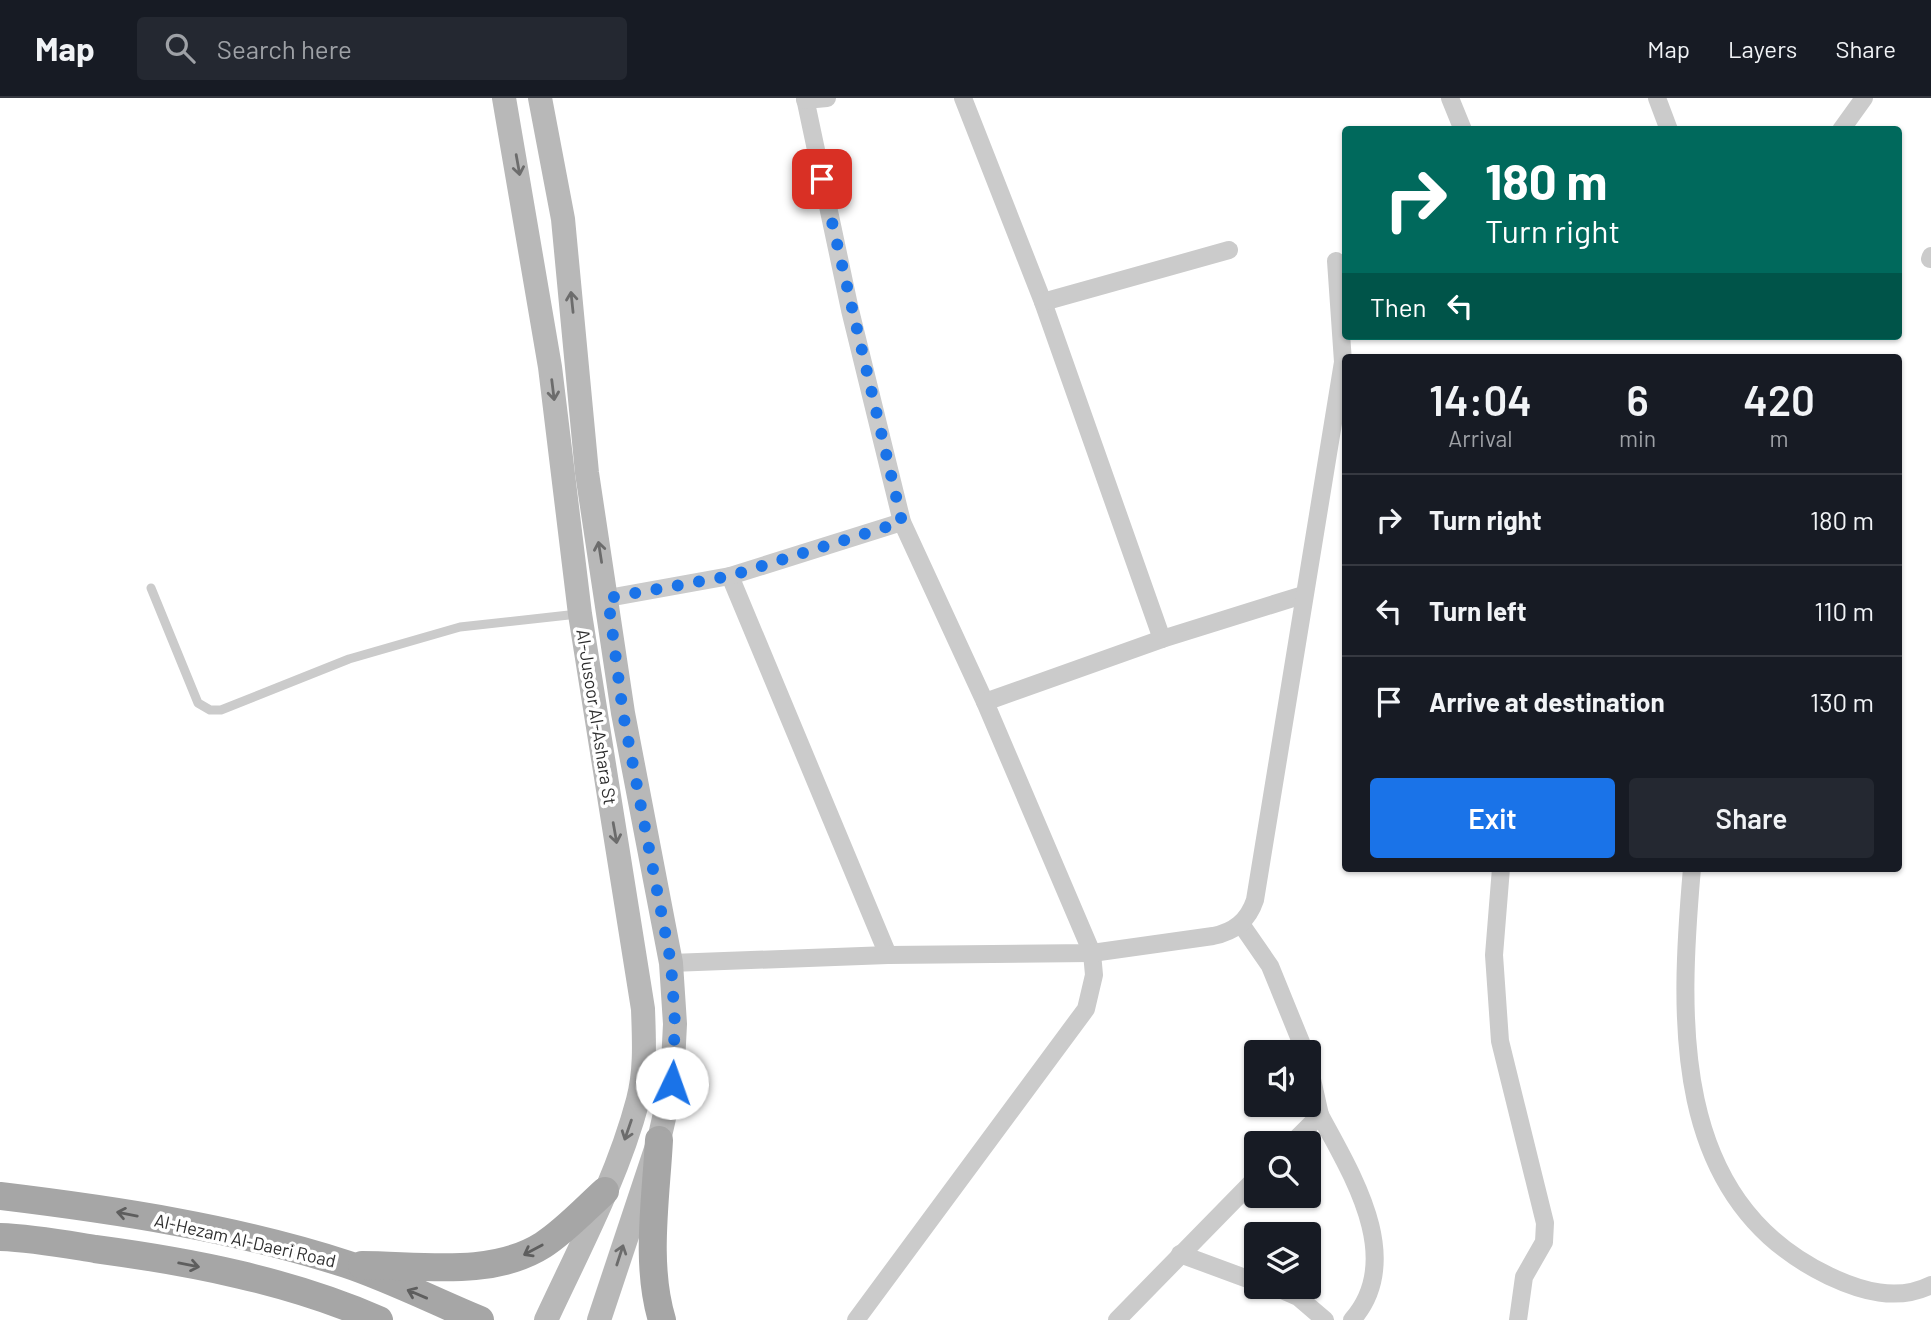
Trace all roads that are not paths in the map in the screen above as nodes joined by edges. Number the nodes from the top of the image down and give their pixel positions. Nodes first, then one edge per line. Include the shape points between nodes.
1 (504, 98) edge
2 (540, 98) edge
3 (827, 98) edge
4 (963, 98) edge
5 (1450, 98) edge
6 (1657, 98) edge
7 (1864, 98) edge
8 (805, 99) edge
9 (1461, 126) edge
10 (1668, 126) edge
11 (1844, 126) edge
12 (1229, 250) dead end
13 (1336, 261) dead end
14 (1044, 302) junction
15 (1342, 354) edge
16 (1342, 368) edge
17 (902, 522) junction
18 (730, 576) junction
19 (151, 589) dead end
20 (1303, 595) junction
21 (608, 598) junction
22 (580, 614) junction
23 (1162, 639) junction
24 (985, 702) junction
25 (1501, 872) edge
26 (1692, 872) edge
27 (1241, 924) junction
28 (1092, 953) junction
29 (888, 955) junction
30 (671, 963) junction
31 (1300, 1040) edge
32 (1318, 1117) edge
33 (1321, 1117) edge
34 (1304, 1131) edge
35 (659, 1140) junction
36 (1244, 1190) edge
37 (605, 1191) junction
38 (0, 1196) edge
39 (0, 1237) edge
40 (1180, 1254) junction
41 (348, 1265) junction
42 (1244, 1278) edge
43 (1931, 1285) edge
44 (1300, 1299) edge
45 (358, 1314) edge
46 (379, 1320) edge
47 (480, 1320) edge
48 (546, 1320) edge
49 (599, 1320) edge
50 (662, 1320) edge
51 (856, 1320) edge
52 (1117, 1320) edge
53 (1325, 1320) edge
54 (1352, 1320) edge
55 (1518, 1320) edge

1 -> 22 main road, Al-Jusoor Al-Ashara St via 550,367
21 -> 2 main road, Al-Jusoor Al-Ashara St via 587,473 563,219
3 - 8 street
4 - 14 street
5 - 9 street
6 - 10 street
7 - 11 street
8 - 17 street
12 - 14 street
13 - 15 street
14 - 23 street
16 - 20 street
17 - 18 street
17 - 24 street
18 - 21 street
18 - 29 street
19 - 22 lane via 198,703 210,710 349,659 460,627
20 - 23 street
20 - 27 street via 1255,901
21 - 30 main road, Al-Jusoor Al-Ashara St via 623,713
22 -> 37 main road, Al-Jusoor Al-Ashara St via 643,1009 645,1057 639,1099
23 - 24 street
24 - 28 street
25 - 55 street via 1494,955 1500,1041 1545,1223 1544,1242 1524,1278
26 - 43 street via 1685,1004 1688,1068 1716,1166 1769,1239 1808,1266 1846,1284 1888,1296
27 - 28 street via 1213,936
27 - 31 street via 1270,966
28 - 29 street
28 - 51 street via 1094,975 1086,1009
29 - 30 street
30 - 35 main road, Al-Jusoor Al-Ashara St via 672,1083
32 - 34 street
33 - 54 street via 1353,1181 1372,1234 1375,1277
49 -> 35 main road, Al-Jusoor Al-Ashara St
35 - 50 main road via 654,1258
36 - 40 street
37 -> 41 main road via 545,1244 504,1261 476,1266
37 - 48 main road, Al-Jusoor Al-Ashara St
41 -> 38 main road, Al-Hezam Al-Daeri Road via 172,1223
39 -> 45 main road, Al-Hezam Al-Daeri Road via 135,1254 242,1275 295,1288
40 - 42 street
40 - 52 street
47 -> 41 main road, Al-Hezam Al-Daeri Road
44 - 53 street
45 - 46 main road, Al-Hezam Al-Daeri Road

